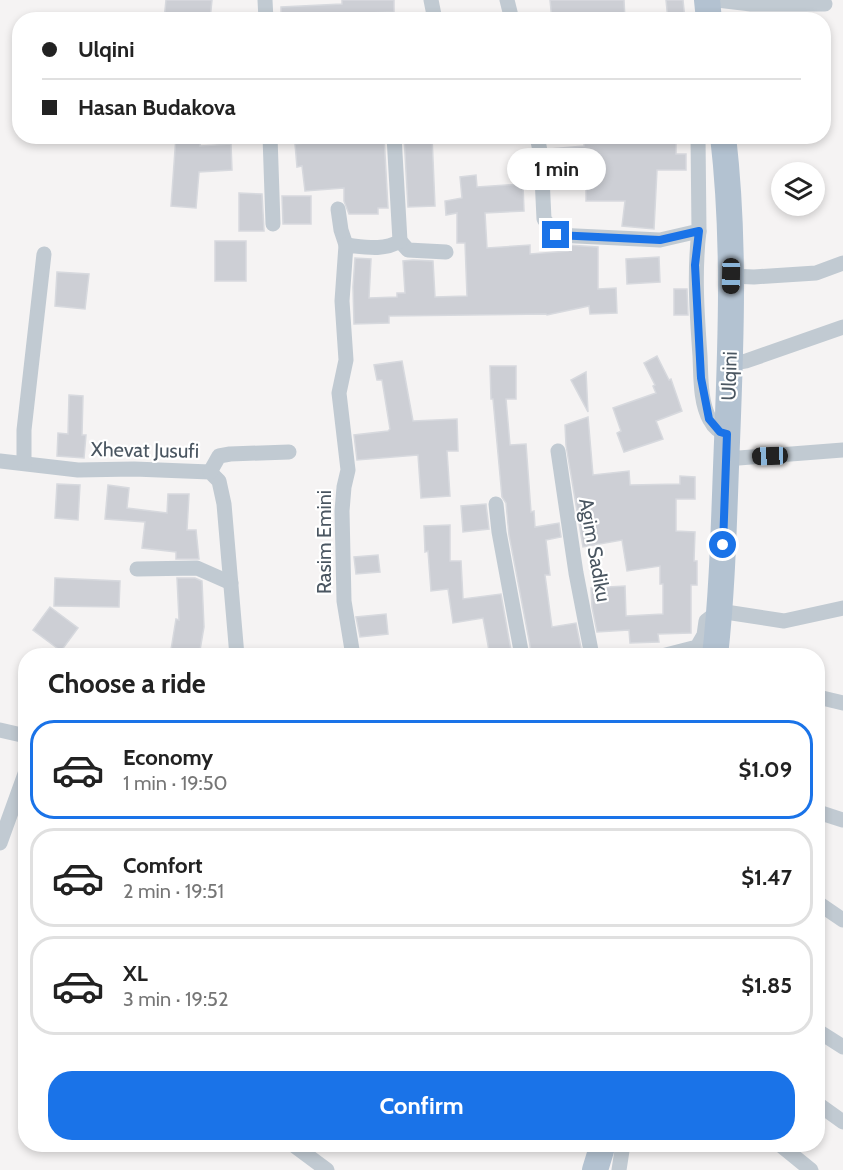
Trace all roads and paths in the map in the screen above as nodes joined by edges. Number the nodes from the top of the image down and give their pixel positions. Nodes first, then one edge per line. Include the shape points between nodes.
1 (717, 0) edge
2 (825, 4) dead end
3 (270, 144) edge
4 (394, 144) edge
5 (539, 144) edge
6 (698, 144) edge
7 (723, 144) edge
8 (338, 209) dead end
9 (273, 224) dead end
10 (699, 231) junction
11 (400, 241) junction
12 (346, 245) junction
13 (446, 252) dead end
14 (44, 254) dead end
15 (843, 263) edge
16 (731, 276) junction
17 (843, 327) edge
18 (730, 364) junction
19 (727, 434) junction
20 (843, 450) edge
21 (558, 451) dead end
22 (290, 452) dead end
23 (726, 459) junction
24 (0, 461) edge
25 (24, 463) junction
26 (210, 471) junction
27 (496, 504) dead end
28 (137, 569) dead end
29 (231, 583) junction
30 (843, 608) edge
31 (719, 611) junction
32 (236, 648) edge
33 (352, 648) edge
34 (521, 648) edge
35 (590, 648) edge
36 (693, 648) edge
37 (716, 648) edge
38 (825, 699) edge
39 (843, 703) edge
40 (0, 730) edge
41 (18, 734) edge
42 (18, 793) edge
43 (825, 814) edge
44 (843, 820) edge
45 (0, 843) edge
46 (825, 908) edge
47 (843, 920) edge
48 (825, 1035) edge
49 (843, 1047) edge
50 (825, 1109) edge
51 (843, 1122) edge
52 (303, 1152) edge
53 (601, 1152) edge
54 (622, 1152) edge
55 (789, 1152) edge
56 (327, 1170) edge
57 (595, 1170) edge
58 (619, 1170) edge
59 (811, 1170) edge

1 - 2 street
3 - 9 street
4 - 11 street
5 - 10 street via 544,219 556,235 660,240
6 - 10 street
7 - 16 main road, Ulqini
8 - 12 street, Rasim Emini
10 - 19 street via 695,265 702,388 709,419
11 - 12 street via 372,248
11 - 13 street via 404,248 414,252
12 - 33 street, Rasim Emini via 342,301 346,360 339,393 348,470 342,511 345,601
14 - 25 street via 24,430
15 - 16 street via 808,274
16 - 18 main road, Ulqini
17 - 18 street
18 - 19 main road, Ulqini
19 - 23 main road, Ulqini
20 - 23 street
21 - 35 street, Agim Sadiku
22 - 26 street via 219,456
23 - 31 main road, Ulqini
24 - 25 street, Xhevat Jusufi
25 - 26 street, Xhevat Jusufi via 78,470
26 - 29 street, Xhevat Jusufi via 219,481 224,504
27 - 34 street
28 - 29 street via 197,568
29 - 32 street, Xhevat Jusufi
30 - 31 street via 784,621
31 - 36 street via 706,621 704,635
31 - 37 main road, Ulqini
38 - 39 street
40 - 41 street
42 - 45 street
43 - 44 street
46 - 47 street
48 - 49 street
50 - 51 street
52 - 56 street
53 - 57 main road
54 - 58 street
55 - 59 street

